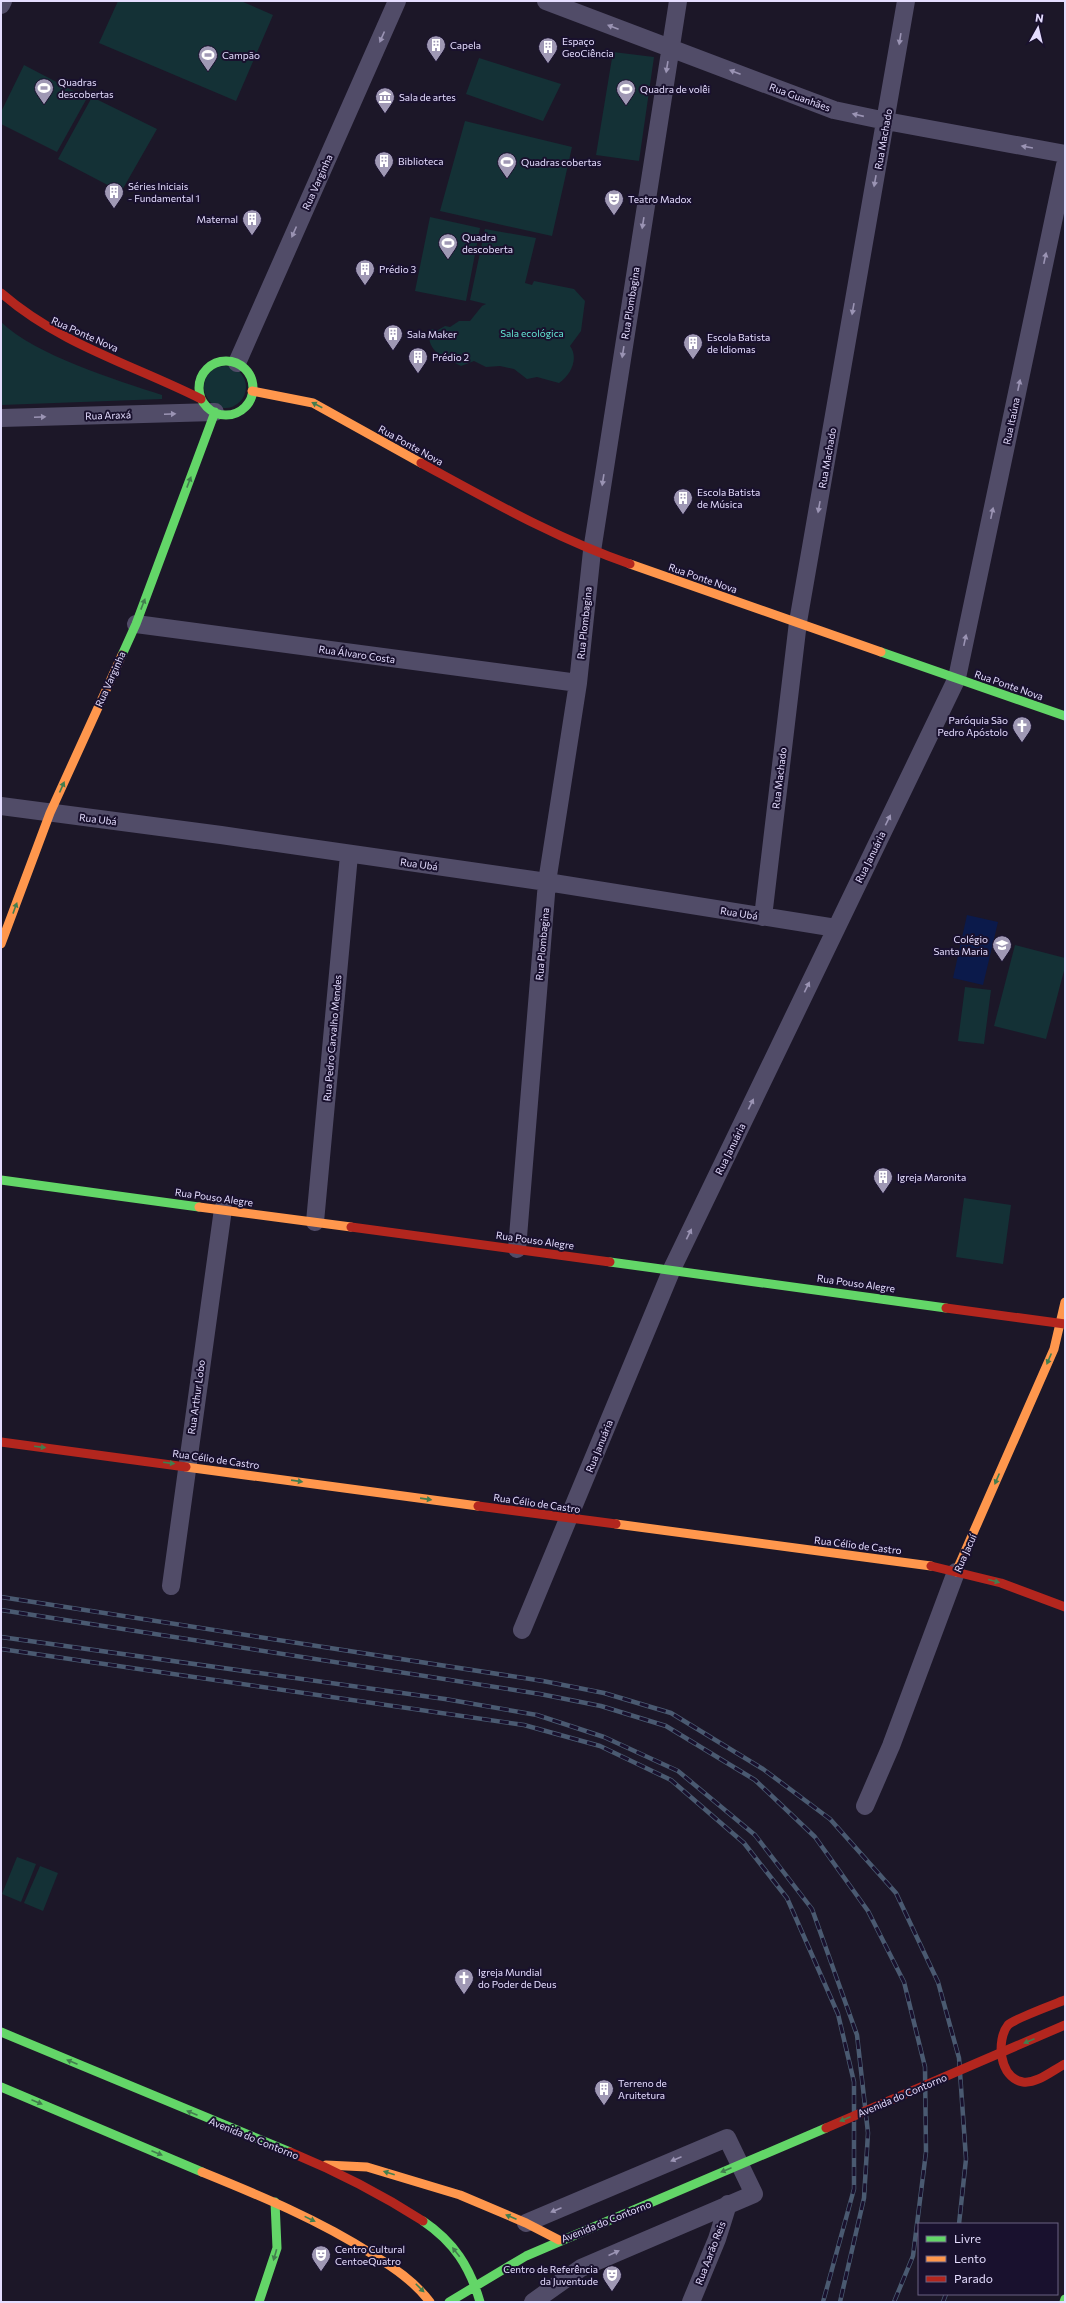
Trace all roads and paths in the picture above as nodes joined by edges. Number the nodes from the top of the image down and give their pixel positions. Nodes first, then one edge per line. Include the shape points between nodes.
1 (3, 1) edge
2 (397, 1) edge
3 (546, 1) edge
4 (678, 1) edge
5 (906, 1) edge
6 (1, 4) edge
7 (670, 48) junction
8 (886, 121) junction
9 (1065, 154) edge
10 (1065, 165) edge
11 (1, 293) edge
12 (124, 363) junction
13 (237, 363) junction
14 (149, 364) dead end
15 (252, 391) junction
16 (201, 399) junction
17 (215, 412) junction
18 (1, 418) edge
19 (321, 419) dead end
20 (350, 425) junction
21 (592, 551) junction
22 (798, 622) junction
23 (136, 624) junction
24 (957, 678) junction
25 (578, 683) junction
26 (1065, 716) edge
27 (1, 806) edge
28 (50, 813) junction
29 (349, 855) junction
30 (547, 882) junction
31 (763, 917) junction
32 (836, 928) junction
33 (1, 944) edge
34 (1, 1180) edge
35 (223, 1209) junction
36 (315, 1222) junction
37 (517, 1249) junction
38 (672, 1270) junction
39 (1065, 1302) edge
40 (1063, 1323) edge
41 (1, 1442) edge
42 (187, 1466) junction
43 (569, 1519) junction
44 (956, 1572) junction
45 (171, 1586) dead end
46 (1065, 1607) edge
47 (522, 1630) dead end
48 (865, 1806) dead end
49 (1065, 2000) edge
50 (1065, 2025) edge
51 (1, 2032) edge
52 (1065, 2064) edge
53 (1, 2087) edge
54 (319, 2164) junction
55 (275, 2202) junction
56 (728, 2204) junction
57 (526, 2223) junction
58 (559, 2240) junction
59 (476, 2285) junction
60 (1065, 2299) edge
61 (259, 2302) edge
62 (430, 2302) edge
63 (450, 2302) edge
64 (480, 2302) edge
65 (533, 2302) edge
66 (691, 2302) edge
67 (1064, 2302) edge

1 - 6 street
2 -> 13 street, Rua Varginha
7 -> 3 street, Rua Guanhães
4 - 7 street, Rua Plombagina
5 -> 8 street, Rua Machado
8 -> 7 street, Rua Guanhães via 834,110
7 -> 21 street, Rua Plombagina
9 -> 8 street, Rua Guanhães
8 -> 22 street, Rua Machado
24 -> 10 street, Rua Itaúna
11 - 12 street, Rua Ponte Nova via 55,334
12 - 14 street, Rua Ponte Nova via 134,361
12 - 16 street, Rua Ponte Nova
13 - 15 street via 249,375
13 - 16 street via 215,363 197,377
15 - 17 street via 250,406 232,414
20 -> 15 street, Rua Ponte Nova via 313,403
16 - 17 street
18 -> 17 street, Rua Araxá
23 -> 17 street, Rua Varginha
19 - 20 street, Rua Ponte Nova
20 - 21 street, Rua Ponte Nova via 496,504
21 - 22 street, Rua Ponte Nova
21 - 25 street, Rua Plombagina
22 - 24 street, Rua Ponte Nova
22 - 31 street, Rua Machado
23 - 25 street, Rua Álvaro Costa
28 -> 23 street, Rua Varginha
24 - 26 street, Rua Ponte Nova
32 -> 24 street, Rua Januária
25 - 30 street, Rua Plombagina
27 - 28 street, Rua Ubá
28 - 29 street, Rua Ubá via 221,835
33 -> 28 street, Rua Varginha
29 - 30 street, Rua Ubá
29 - 36 street, Rua Pedro Carvalho Mendes
30 - 31 street, Rua Ubá
30 - 37 street, Rua Plombagina
31 - 32 street, Rua Ubá
38 -> 32 street, Rua Januária
34 - 35 street, Rua Pouso Alegre
35 - 36 street, Rua Pouso Alegre
35 - 42 street, Rua Arthur Lobo
36 - 37 street, Rua Pouso Alegre
37 - 38 street, Rua Pouso Alegre
38 - 40 street, Rua Pouso Alegre
38 - 43 street, Rua Januária
39 - 40 street, Rua Jacuí
40 -> 44 street, Rua Jacuí
41 -> 42 street, Rua Célio de Castro
42 -> 43 street, Rua Célio de Castro
42 - 45 street, Rua Arthur Lobo
43 - 44 street, Rua Célio de Castro via 925,1565
43 - 47 street, Rua Januária
44 -> 46 street, Rua Célio de Castro via 1001,1583
44 - 48 street, Rua Jacuí via 891,1746
49 - 52 street via 1009,2024 1000,2040 1008,2073 1016,2081 1030,2081
50 -> 58 street, Avenida do Contorno, bridge
54 -> 51 street, Avenida do Contorno
53 -> 55 street
57 -> 54 street via 460,2195 366,2167
59 -> 54 street, Avenida do Contorno via 462,2260 442,2234 401,2206
55 -> 61 street via 277,2248
55 -> 62 street via 344,2235 399,2271 418,2286
56 -> 57 street via 754,2194 727,2138
65 -> 56 street via 581,2268
56 - 66 street, Rua Aarão Reis via 718,2239
57 - 58 street
58 - 59 street, Avenida do Contorno
59 - 63 street, Avenida do Contorno
59 - 64 street
60 - 67 street

